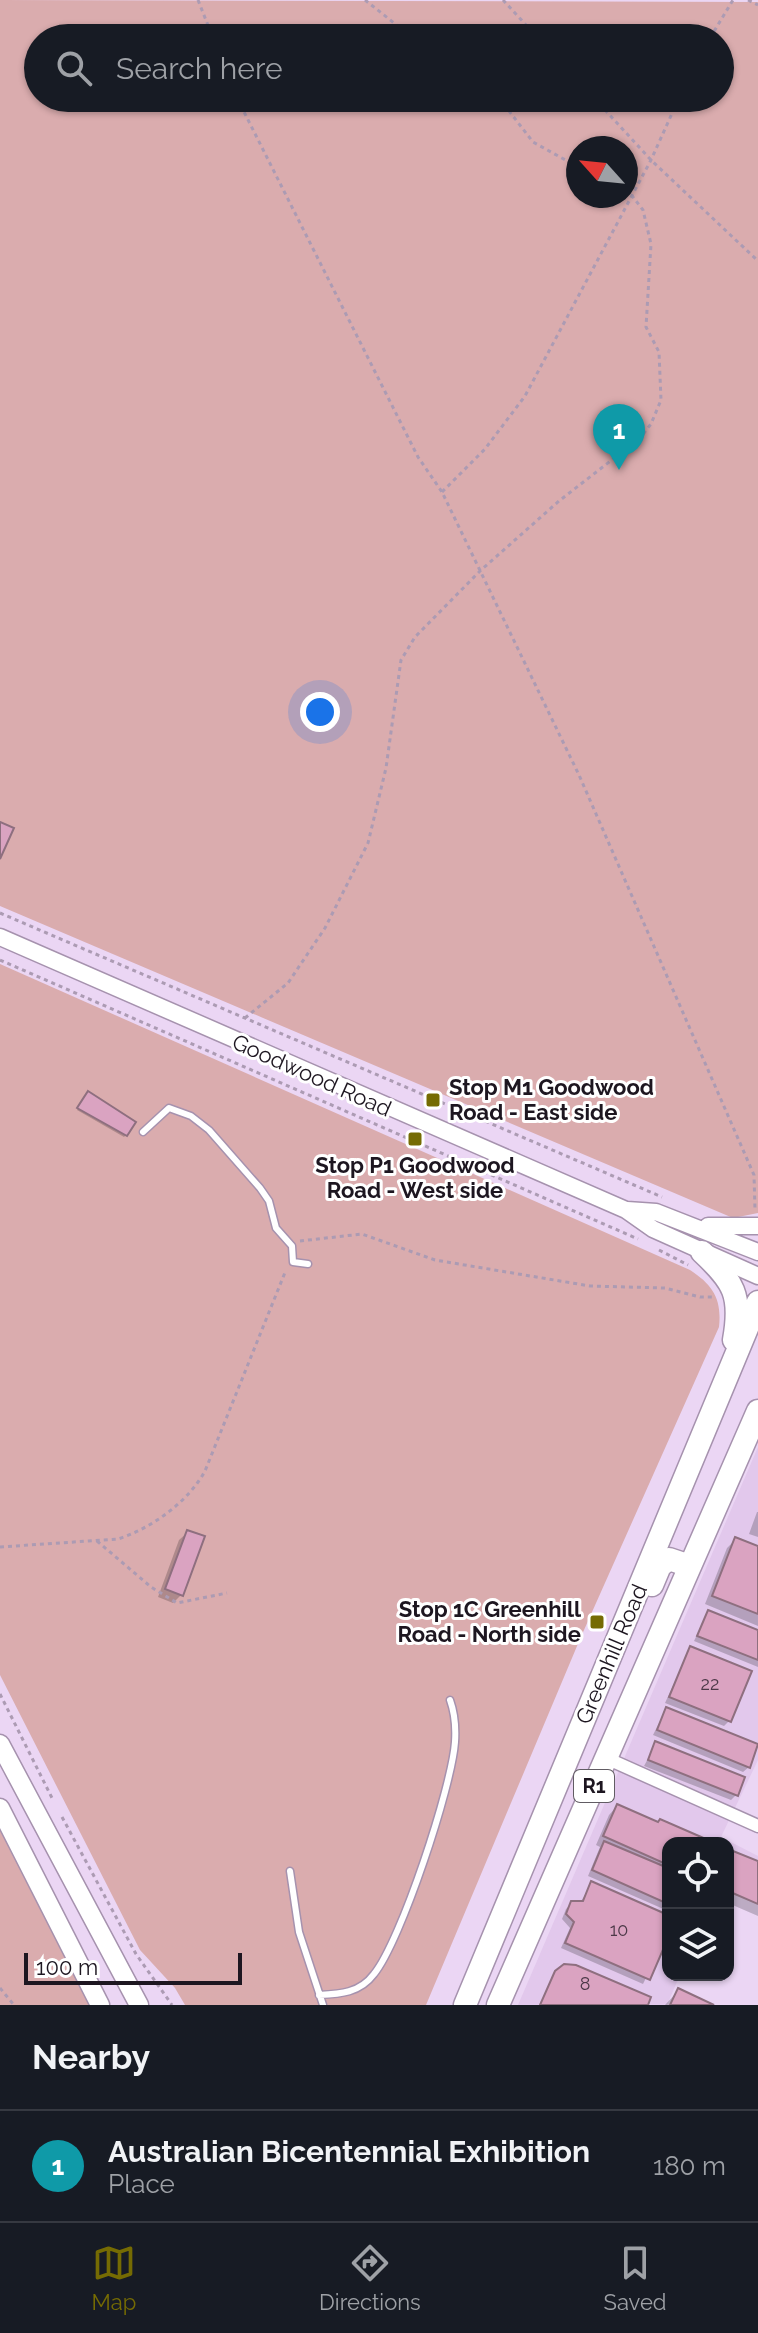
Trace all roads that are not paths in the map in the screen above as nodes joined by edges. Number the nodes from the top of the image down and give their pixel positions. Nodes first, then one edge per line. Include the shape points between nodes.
1 (0, 937) edge
2 (143, 1132) dead end
3 (626, 1210) junction
4 (690, 1225) junction
5 (758, 1226) edge
6 (758, 1252) edge
7 (697, 1260) junction
8 (308, 1264) dead end
9 (758, 1276) edge
10 (758, 1302) edge
11 (727, 1377) junction
12 (758, 1411) edge
13 (690, 1566) junction
14 (621, 1630) junction
15 (450, 1700) dead end
16 (0, 1744) edge
17 (606, 1758) junction
18 (0, 1808) edge
19 (38, 1816) junction
20 (758, 1826) edge
21 (11, 1831) junction
22 (564, 1854) junction
23 (290, 1871) dead end
24 (503, 1915) junction
25 (319, 1995) junction
26 (100, 2005) edge
27 (139, 2005) edge
28 (323, 2005) edge
29 (465, 2005) edge
30 (498, 2005) edge

1 - 3 main road, Goodwood Road
2 - 8 lane via 169,1108 209,1130 269,1201 276,1228 292,1246 293,1262
3 - 4 main road, Goodwood Road via 656,1212
3 - 7 main road, Goodwood Road
4 - 5 main road
4 - 6 main road, Goodwood Road
7 - 9 main road, Goodwood Road
7 - 11 highway via 730,1278 735,1290 738,1310
10 - 11 highway, Greenhill Road / R1
11 - 14 highway, Greenhill Road / R1
12 - 13 highway, Greenhill Road / R1
13 - 14 highway via 669,1559 660,1566 644,1602
13 - 17 highway, Greenhill Road / R1
14 - 24 highway, Greenhill Road / R1
15 - 25 lane via 455,1745 434,1828 396,1933 374,1975 348,1994
16 - 19 main road
17 - 20 street
17 - 22 highway, Greenhill Road / R1
18 - 21 main road
19 - 21 main road
19 - 27 main road
21 - 26 main road
22 - 24 highway via 540,1874 523,1912 515,1920
22 - 30 highway, Greenhill Road / R1
23 - 25 lane via 299,1932
24 - 29 highway, Greenhill Road / R1
25 - 28 lane

